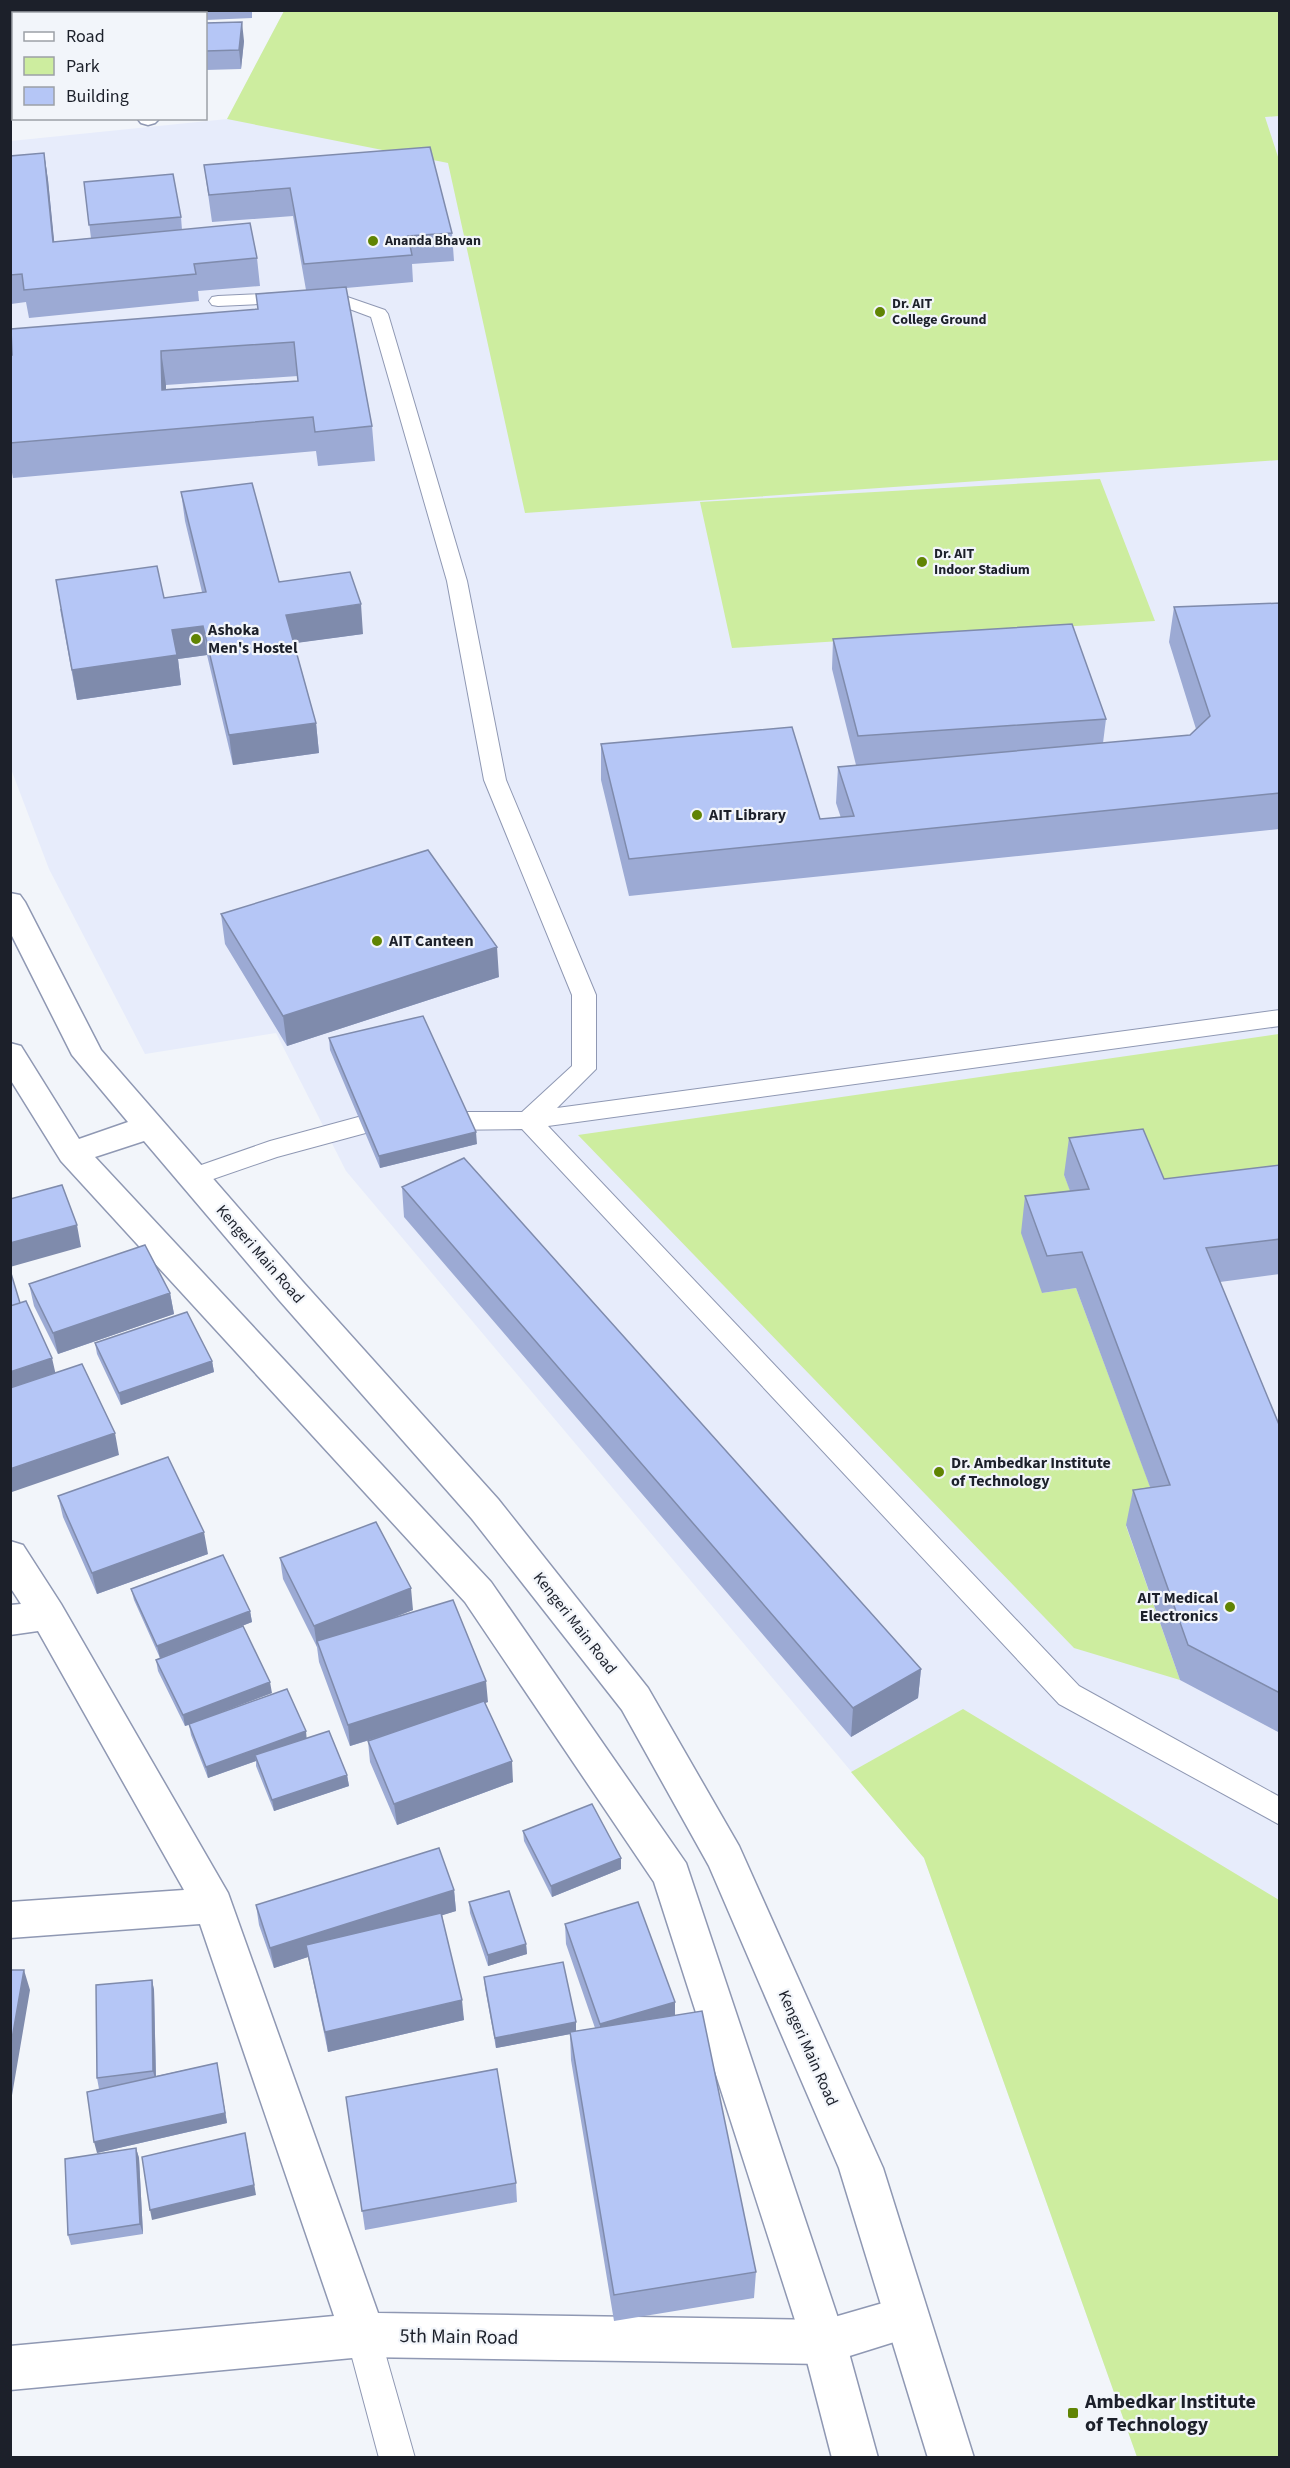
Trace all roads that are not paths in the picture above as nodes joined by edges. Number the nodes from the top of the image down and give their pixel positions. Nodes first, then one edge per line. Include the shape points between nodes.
1 (218, 301) edge
2 (10, 902) edge
3 (1280, 1018) edge
4 (14, 1066) edge
5 (528, 1120) junction
6 (149, 1127) junction
7 (72, 1153) junction
8 (193, 1177) junction
9 (10, 1555) edge
10 (29, 1617) edge
11 (1280, 1812) edge
12 (214, 1905) junction
13 (10, 1920) edge
14 (907, 2318) junction
15 (363, 2335) junction
16 (824, 2342) junction
17 (10, 2368) edge
18 (397, 2457) edge
19 (855, 2457) edge
20 (951, 2457) edge

1 - 5 lane via 330,296 379,314 457,581 495,780 584,995 584,1069
2 - 6 main road, Kengeri Main Road via 88,1054
3 - 5 lane
4 - 7 main road
5 - 8 lane via 373,1122 270,1150
5 - 11 lane via 1069,1695
6 - 7 main road
6 - 8 main road, Kengeri Main Road
7 - 16 main road via 478,1592 672,1875
8 - 14 main road, Kengeri Main Road via 485,1509 635,1699 735,1879 861,2168
9 - 10 main road
10 - 12 main road
12 - 13 main road
12 - 15 main road
14 - 16 main road, 5th Main Road
14 - 20 main road, Kengeri Main Road
15 - 16 main road, 5th Main Road
15 - 17 main road, 5th Main Road
15 - 18 lane
16 - 19 main road

